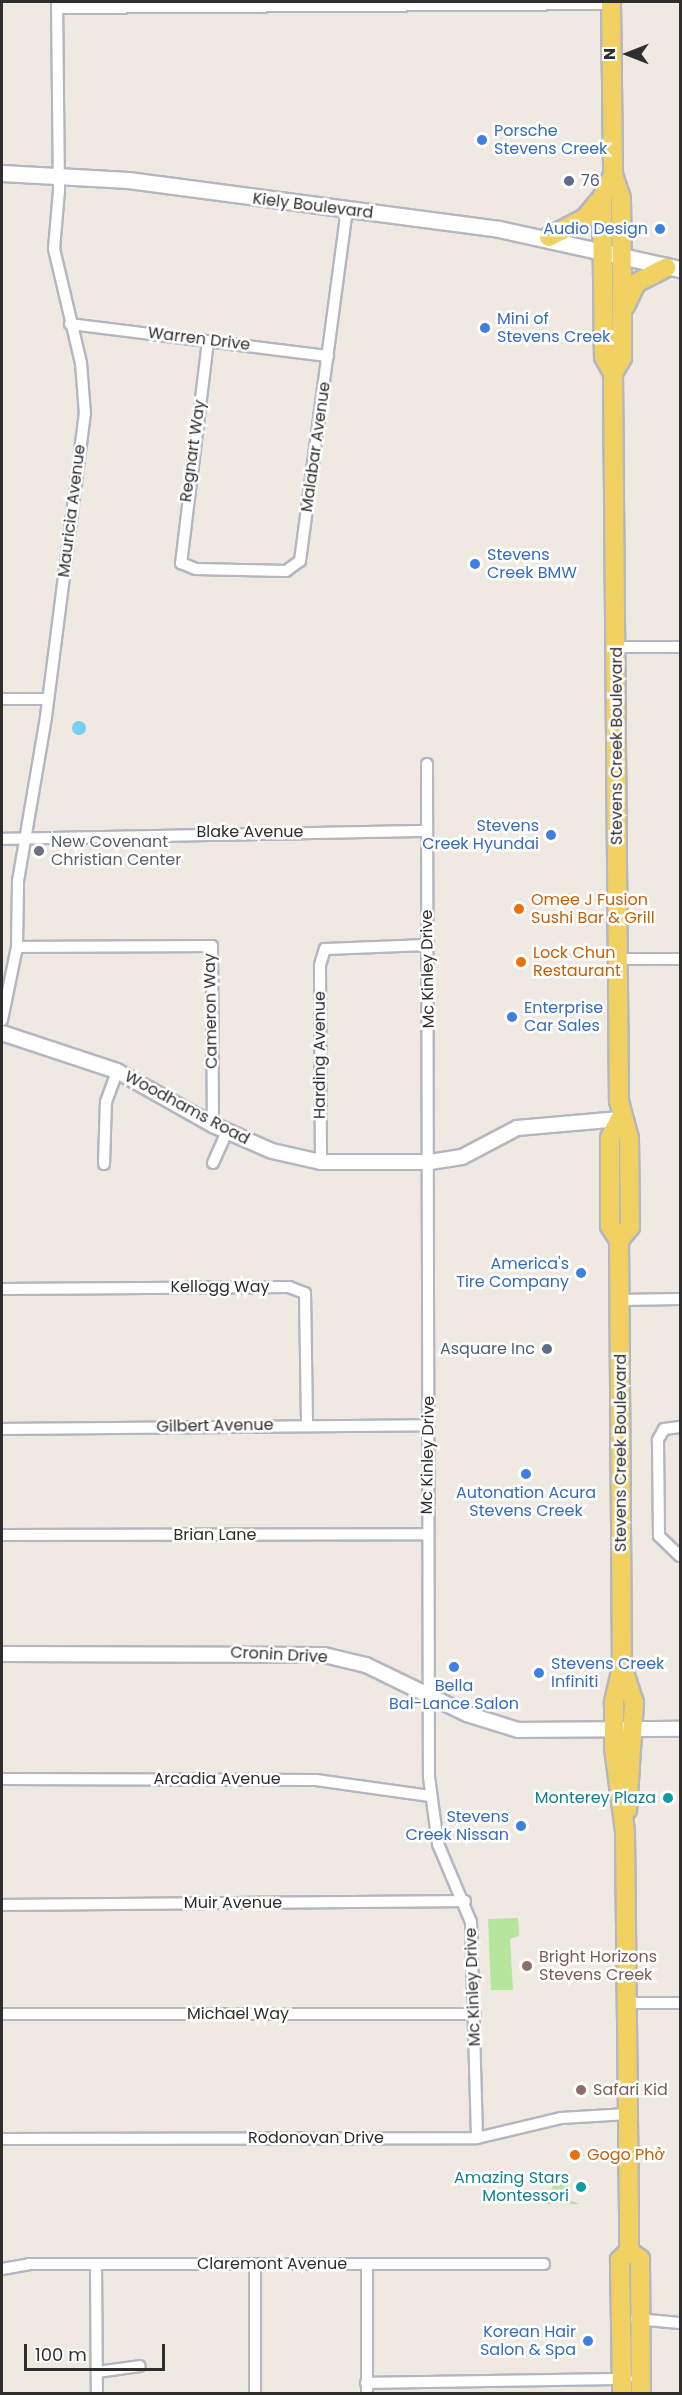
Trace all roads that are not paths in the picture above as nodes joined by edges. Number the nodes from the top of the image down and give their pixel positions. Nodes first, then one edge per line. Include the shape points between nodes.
1 (611, 3) edge
2 (57, 5) edge
3 (2, 173) edge
4 (59, 173) junction
5 (612, 175) junction
6 (602, 198) junction
7 (347, 211) junction
8 (549, 237) junction
9 (603, 250) junction
10 (621, 256) junction
11 (673, 268) edge
12 (622, 313) junction
13 (70, 324) junction
14 (208, 340) junction
15 (328, 356) junction
16 (614, 373) junction
17 (181, 563) joint
18 (616, 647) junction
19 (681, 647) edge
20 (2, 699) edge
21 (48, 699) junction
22 (427, 764) dead end
23 (427, 831) junction
24 (26, 835) junction
25 (2, 839) edge
26 (428, 945) junction
27 (17, 947) junction
28 (619, 958) junction
29 (681, 959) edge
30 (2, 1020) edge
31 (2, 1032) edge
32 (117, 1071) junction
33 (620, 1119) junction
34 (213, 1125) junction
35 (227, 1132) junction
36 (321, 1162) junction
37 (430, 1162) junction
38 (213, 1163) dead end
39 (104, 1164) dead end
40 (2, 1289) edge
41 (681, 1299) edge
42 (620, 1300) junction
43 (307, 1425) junction
44 (429, 1425) junction
45 (681, 1427) edge
46 (2, 1429) edge
47 (428, 1534) junction
48 (2, 1535) edge
49 (681, 1556) edge
50 (2, 1654) edge
51 (622, 1667) junction
52 (430, 1693) junction
53 (681, 1729) edge
54 (614, 1731) junction
55 (634, 1731) junction
56 (2, 1779) edge
57 (430, 1796) junction
58 (624, 1832) junction
59 (465, 1901) junction
60 (2, 1905) edge
61 (627, 2003) junction
62 (681, 2003) edge
63 (2, 2014) edge
64 (475, 2014) junction
65 (628, 2114) junction
66 (477, 2138) junction
67 (2, 2139) edge
68 (630, 2251) junction
69 (96, 2264) junction
70 (367, 2264) junction
71 (544, 2264) dead end
72 (255, 2265) junction
73 (2, 2269) edge
74 (621, 2319) junction
75 (640, 2319) junction
76 (681, 2323) edge
77 (140, 2366) dead end
78 (97, 2372) junction
79 (622, 2386) edge
80 (641, 2386) edge
81 (367, 2388) edge
82 (97, 2394) edge
83 (255, 2394) edge

1 - 2 street
1 - 5 main road, Stevens Creek Boulevard
2 - 4 street, Mauricia Avenue
3 - 4 main road, Kiely Boulevard
4 - 7 main road, Kiely Boulevard
4 - 13 street, Mauricia Avenue via 54,249
5 - 6 main road, Stevens Creek Boulevard
5 - 10 main road, Stevens Creek Boulevard via 621,198
6 - 8 main road via 585,218
6 - 9 main road, Stevens Creek Boulevard
7 - 8 main road, Kiely Boulevard
7 - 15 street, Malabar Avenue
8 - 9 main road, Kiely Boulevard
9 - 10 main road, Kiely Boulevard
9 - 16 main road, Stevens Creek Boulevard via 604,357
10 - 11 main road, Kiely Boulevard
10 - 12 main road, Stevens Creek Boulevard
11 - 12 main road via 636,283
12 - 16 main road, Stevens Creek Boulevard via 622,358
13 - 14 street, Warren Drive
13 - 21 street, Mauricia Avenue via 81,363 85,414
14 - 15 street, Warren Drive
14 - 17 street, Regnart Way
15 - 17 street, Malabar Avenue via 300,561 286,571 196,569
16 - 18 main road, Stevens Creek Boulevard
18 - 19 street
18 - 28 main road, Stevens Creek Boulevard
20 - 21 street
21 - 24 street, Mauricia Avenue
22 - 23 street, Mc Kinley Drive
23 - 24 street, Blake Avenue
23 - 26 street, Mc Kinley Drive
24 - 25 street, Blake Avenue
24 - 27 street, Mauricia Avenue via 18,881
26 - 36 street, Harding Avenue via 325,949 320,965
26 - 37 street, Mc Kinley Drive
27 - 30 street, Mauricia Avenue
27 - 34 street, Cameron Way via 212,946
28 - 29 street
28 - 33 main road, Stevens Creek Boulevard
31 - 32 street, Woodhams Road
32 - 34 street, Woodhams Road
32 - 39 street via 106,1102
33 - 37 street, Woodhams Road via 517,1128 462,1157
33 - 42 main road, Stevens Creek Boulevard via 629,1138 630,1227 619,1239
34 - 35 street, Woodhams Road
35 - 36 street, Woodhams Road via 272,1151
35 - 38 street
36 - 37 street, Woodhams Road
37 - 44 street, Mc Kinley Drive
40 - 43 street, Kellogg Way via 289,1287 305,1293
41 - 42 street
42 - 51 main road, Stevens Creek Boulevard
43 - 44 street, Gilbert Avenue
43 - 46 street, Gilbert Avenue
44 - 47 street, Mc Kinley Drive
45 - 49 street via 664,1429 657,1440 659,1536
47 - 48 street, Brian Lane
47 - 52 street, Mc Kinley Drive
50 - 52 street, Cronin Drive via 324,1655 366,1665
51 - 54 main road, Stevens Creek Boulevard
51 - 55 main road, Stevens Creek Boulevard via 634,1702
52 - 54 street, Cronin Drive via 467,1714 518,1730
52 - 57 street, Mc Kinley Drive
53 - 55 street, Cronin Drive
54 - 55 street, Cronin Drive
54 - 58 main road, Stevens Creek Boulevard
55 - 58 main road, Stevens Creek Boulevard
56 - 57 street, Arcadia Avenue via 298,1779
57 - 59 street, Mc Kinley Drive via 438,1844
58 - 61 main road, Stevens Creek Boulevard
59 - 60 street, Muir Avenue
59 - 64 street, Mc Kinley Drive via 471,1922
61 - 62 street
61 - 65 main road, Stevens Creek Boulevard
63 - 64 street, Michael Way
64 - 66 street, Mc Kinley Drive
65 - 66 street, Rodonovan Drive via 561,2118
65 - 68 main road, Stevens Creek Boulevard
66 - 67 street, Rodonovan Drive
68 - 74 main road, Stevens Creek Boulevard via 620,2260
68 - 75 main road, Stevens Creek Boulevard via 640,2259
69 - 72 street, Claremont Avenue
69 - 73 street, Claremont Avenue
69 - 78 street
70 - 71 street, Claremont Avenue
70 - 72 street, Claremont Avenue
70 - 81 street
72 - 83 street
74 - 75 street
74 - 79 main road, Stevens Creek Boulevard
75 - 76 street
75 - 80 main road, Stevens Creek Boulevard
77 - 78 street
78 - 82 street
79 - 80 street
79 - 81 street

